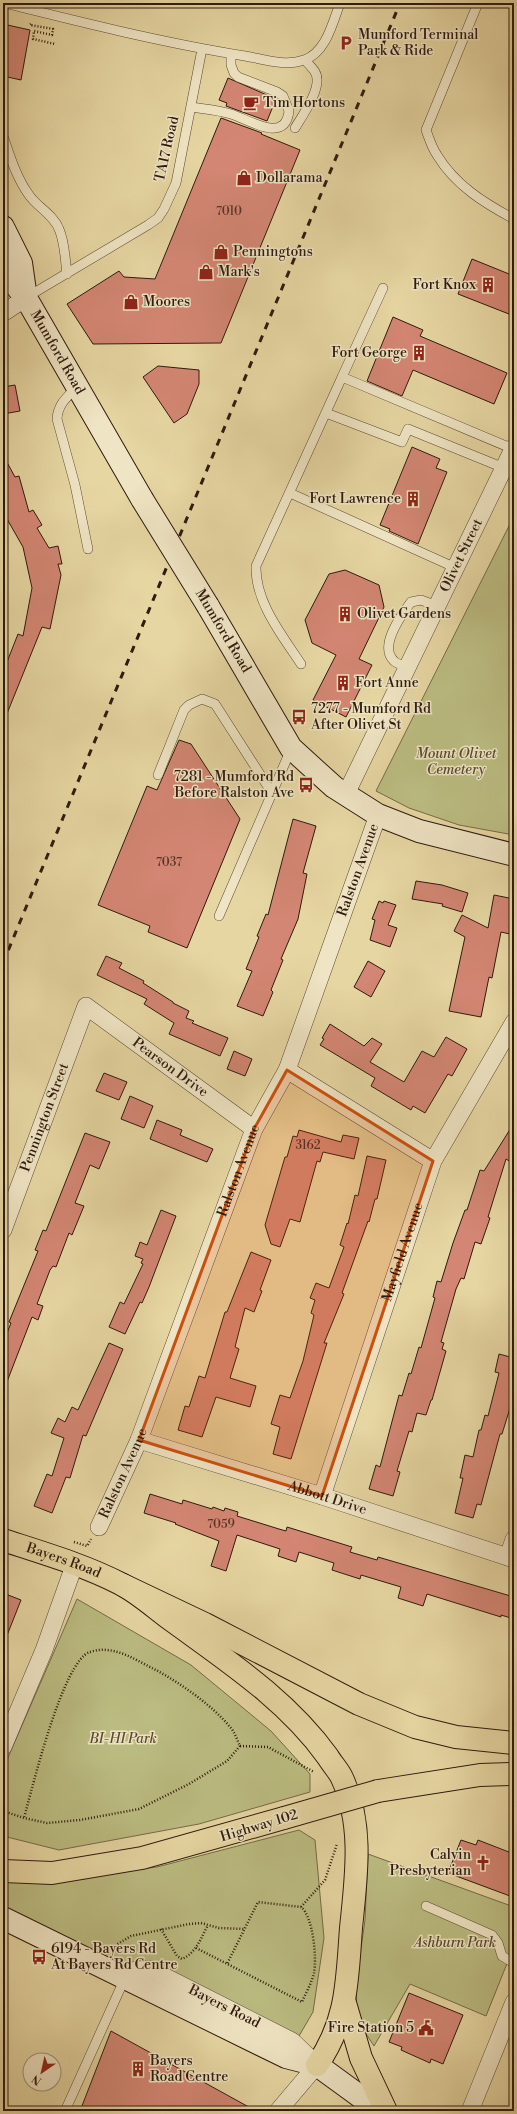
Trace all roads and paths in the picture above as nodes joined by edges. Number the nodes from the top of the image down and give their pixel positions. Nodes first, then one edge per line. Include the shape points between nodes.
1 (4, 3) edge
2 (340, 3) edge
3 (478, 3) edge
4 (31, 24) dead end
5 (55, 44) dead end
6 (202, 49) junction
7 (231, 54) junction
8 (305, 60) junction
9 (191, 107) junction
10 (295, 128) dead end
11 (3, 136) edge
12 (514, 219) edge
13 (3, 227) edge
14 (3, 270) edge
15 (67, 274) junction
16 (383, 288) dead end
17 (26, 298) junction
18 (3, 313) edge
19 (342, 377) junction
20 (77, 387) junction
21 (326, 413) junction
22 (513, 448) edge
23 (504, 468) junction
24 (290, 493) junction
25 (88, 549) dead end
26 (456, 568) junction
27 (437, 606) junction
28 (302, 664) dead end
29 (408, 668) junction
30 (291, 748) junction
31 (158, 776) dead end
32 (272, 793) junction
33 (346, 794) junction
34 (378, 815) junction
35 (514, 855) edge
36 (219, 916) dead end
37 (86, 1006) joint
38 (514, 1022) edge
39 (286, 1070) junction
40 (254, 1129) junction
41 (433, 1161) junction
42 (3, 1230) edge
43 (139, 1440) junction
44 (322, 1496) junction
45 (99, 1527) dead end
46 (514, 1539) edge
47 (3, 1540) edge
48 (511, 1558) edge
49 (75, 1563) junction
50 (123, 1585) junction
51 (514, 1744) edge
52 (3, 1747) edge
53 (514, 1774) edge
54 (3, 1811) edge
55 (24, 1818) junction
56 (3, 1860) edge
57 (94, 1866) junction
58 (3, 1871) edge
59 (426, 1906) dead end
60 (3, 1918) edge
61 (208, 1924) junction
62 (160, 1929) junction
63 (244, 1929) junction
64 (196, 1948) junction
65 (109, 1954) dead end
66 (514, 1963) edge
67 (227, 1964) junction
68 (124, 1978) junction
69 (345, 2002) junction
70 (514, 2002) edge
71 (317, 2065) junction
72 (65, 2111) edge
73 (278, 2111) edge
74 (380, 2111) edge
75 (386, 2111) edge
76 (470, 2111) edge

1 - 6 lane
2 - 8 lane via 325,41 315,54
3 - 12 lane via 426,130 436,155 455,178 484,203
4 - 5 path via 30,26 53,29 52,35 34,31 33,39
6 - 7 lane
6 - 9 lane, TA17 Road
7 - 8 lane via 290,63
7 - 9 lane via 232,69 238,77 283,96 289,111 285,122 277,128 267,129 225,112
8 - 10 lane via 316,72 318,81 312,98
9 - 15 lane, TA17 Road via 176,183 158,218
11 - 15 lane via 13,166 28,194 50,215 59,228
13 - 17 street, Mumford Road via 21,263
14 - 17 street, Mumford Road
15 - 17 lane, TA17 Road
16 - 19 lane
17 - 18 street
17 - 20 street, Mumford Road
19 - 21 lane
19 - 22 lane
20 - 25 lane via 62,403 57,412 57,419 75,485
20 - 30 street, Mumford Road, bridge
21 - 23 lane via 402,442 408,429
21 - 24 lane
22 - 23 street, Olivet Street
23 - 26 street, Olivet Street
24 - 26 lane
24 - 28 lane via 256,566 256,580 270,618
26 - 27 street, Olivet Street
27 - 29 street, Olivet Street
27 - 29 lane via 421,600 411,602 398,620 390,638 389,652 393,660
29 - 33 street, Olivet Street
30 - 32 lane
30 - 33 street, Mumford Road via 334,787
31 - 32 lane via 184,710 202,699 215,704
32 - 36 lane
33 - 34 street, Mumford Road
34 - 35 street, Mumford Road via 419,830
34 - 39 street, Ralston Avenue
37 - 40 street, Pearson Drive
37 - 42 street, Pennington Street
38 - 41 street, Mayfield Avenue
39 - 40 street, Ralston Avenue
39 - 41 street
40 - 43 street, Ralston Avenue
41 - 44 street, Mayfield Avenue
43 - 44 street, Abbott Drive
43 - 45 street, Ralston Avenue
44 - 48 street, Abbott Drive
46 - 48 street
47 - 49 main road, Bayers Road
49 - 50 main road, Bayers Road
49 - 52 street via 44,1650
50 - 51 main road via 373,1710 415,1727 449,1735
50 - 69 main road via 221,1655 275,1698 312,1736 342,1777 354,1813 357,1847
53 - 57 main road, Highway 102, bridge via 480,1775 378,1791 142,1858
54 - 55 path
55 - 55 path via 48,1823 139,1809 227,1761 240,1746 231,1728 199,1699 162,1674 123,1653 106,1649 89,1652 78,1661 67,1680 48,1733
56 - 57 main road via 40,1866
57 - 58 main road, Highway 102 via 52,1873
59 - 66 lane via 492,1935 502,1956
60 - 68 street, Bayers Road
61 - 62 path
61 - 63 path via 219,1928
61 - 64 path
62 - 64 path via 182,1960
62 - 65 path via 131,1936 116,1945
63 - 67 path
63 - 67 path via 258,1902 304,1909 309,1919 315,1952 314,1974 302,2002
64 - 67 path
68 - 71 street, Bayers Road via 286,2057
68 - 72 lane
69 - 71 main road via 333,2039
69 - 75 main road via 361,2058
70 - 76 street
71 - 73 street
71 - 74 street, Bayers Road

